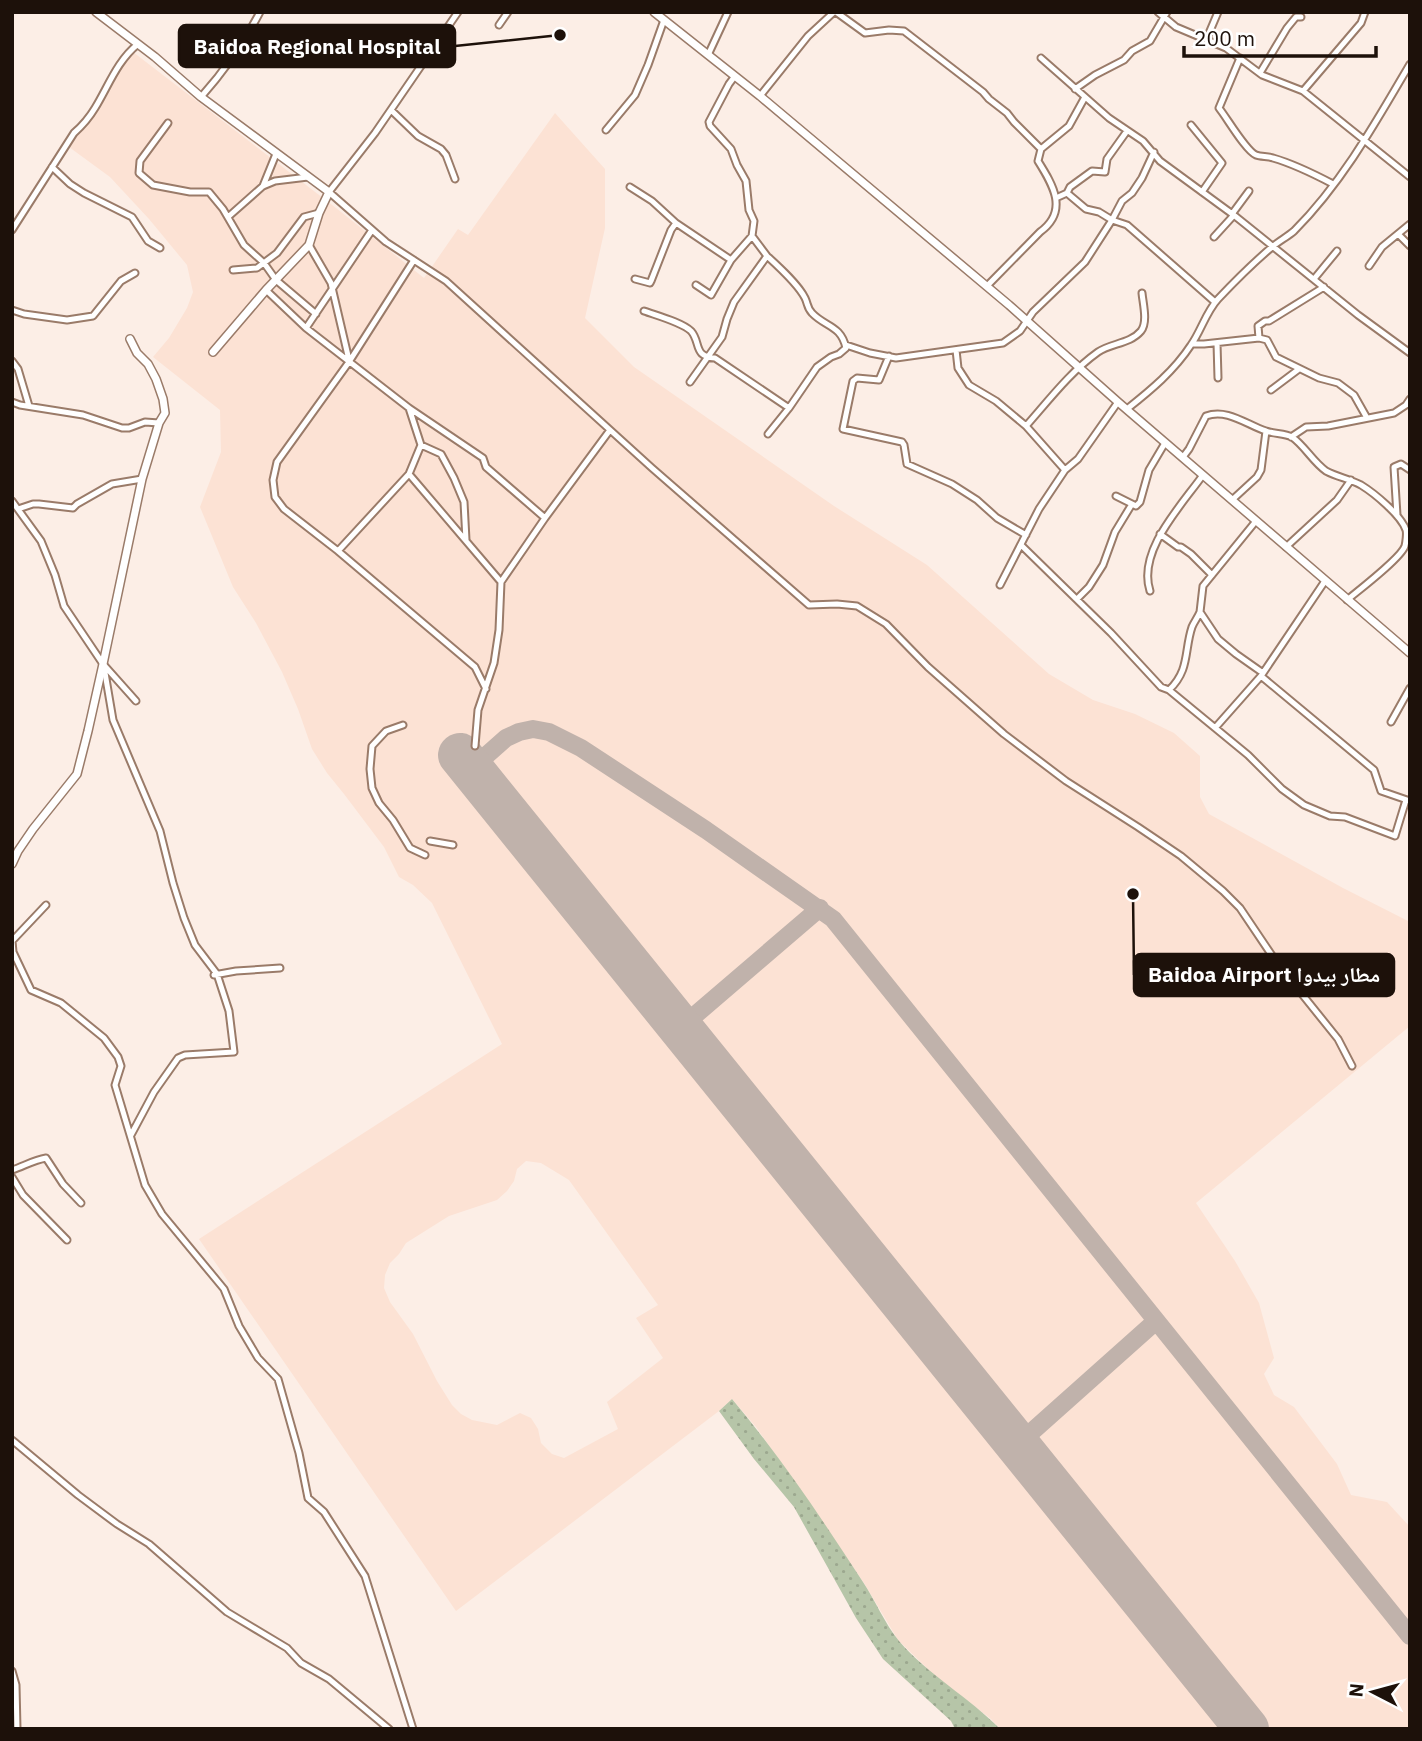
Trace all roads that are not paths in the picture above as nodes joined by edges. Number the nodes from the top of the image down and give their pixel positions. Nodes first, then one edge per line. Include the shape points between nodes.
1 (96, 12) edge
2 (260, 12) edge
3 (458, 12) edge
4 (508, 12) edge
5 (654, 12) edge
6 (728, 12) edge
7 (835, 12) edge
8 (1158, 12) edge
9 (1218, 12) edge
10 (1365, 12) edge
11 (1165, 15) edge
12 (1301, 17) dead end
13 (664, 20) junction
14 (499, 25) dead end
15 (119, 29) junction
16 (1207, 38) junction
17 (138, 44) junction
18 (128, 53) junction
19 (708, 55) junction
20 (1041, 58) dead end
21 (1240, 58) junction
22 (1410, 64) edge
23 (1408, 72) edge
24 (1260, 73) junction
25 (735, 76) junction
26 (1075, 89) junction
27 (1303, 91) junction
28 (760, 96) junction
29 (201, 97) junction
30 (1085, 97) junction
31 (391, 110) junction
32 (168, 123) dead end
33 (1191, 125) dead end
34 (606, 130) dead end
35 (1126, 131) junction
36 (1364, 140) junction
37 (1041, 149) junction
38 (1154, 152) junction
39 (276, 154) junction
40 (52, 167) junction
41 (308, 177) junction
42 (1410, 177) edge
43 (455, 179) dead end
44 (1333, 184) junction
45 (263, 186) junction
46 (630, 187) dead end
47 (1249, 191) dead end
48 (329, 192) junction
49 (1202, 192) junction
50 (1066, 193) junction
51 (1056, 198) junction
52 (319, 213) junction
53 (1233, 215) junction
54 (228, 217) junction
55 (1112, 220) junction
56 (676, 223) junction
57 (1410, 225) edge
58 (12, 230) edge
59 (372, 230) junction
60 (1398, 234) junction
61 (752, 236) junction
62 (1214, 237) dead end
63 (309, 245) junction
64 (1410, 246) edge
65 (1272, 247) junction
66 (160, 248) dead end
67 (1337, 251) dead end
68 (767, 256) junction
69 (414, 260) junction
70 (731, 260) junction
71 (264, 262) junction
72 (1369, 266) dead end
73 (233, 270) dead end
74 (135, 273) dead end
75 (635, 279) dead end
76 (1314, 279) junction
77 (276, 280) junction
78 (696, 285) dead end
79 (987, 286) junction
80 (1324, 287) junction
81 (332, 289) junction
82 (266, 290) junction
83 (1142, 293) dead end
84 (1215, 302) junction
85 (12, 310) edge
86 (644, 311) dead end
87 (316, 314) junction
88 (1027, 321) junction
89 (306, 328) junction
90 (1259, 338) junction
91 (130, 339) dead end
92 (1217, 343) junction
93 (1193, 344) junction
94 (846, 345) junction
95 (956, 350) junction
96 (213, 352) dead end
97 (1410, 353) edge
98 (889, 356) junction
99 (708, 358) junction
100 (12, 361) edge
101 (349, 362) junction
102 (1078, 367) junction
103 (1299, 369) junction
104 (1218, 378) dead end
105 (690, 382) dead end
106 (1271, 390) dead end
107 (1410, 399) edge
108 (12, 402) edge
109 (1118, 402) junction
110 (29, 406) junction
111 (409, 408) junction
112 (789, 408) junction
113 (1127, 409) junction
114 (1367, 418) junction
115 (159, 423) junction
116 (1026, 426) junction
117 (610, 429) junction
118 (1266, 431) junction
119 (768, 434) dead end
120 (1291, 437) junction
121 (1166, 443) junction
122 (421, 445) junction
123 (1182, 457) junction
124 (1065, 470) junction
125 (1410, 470) edge
126 (408, 474) junction
127 (1203, 475) junction
128 (142, 480) junction
129 (1351, 480) junction
130 (1116, 496) dead end
131 (1232, 500) junction
132 (12, 501) edge
133 (1132, 504) junction
134 (18, 509) junction
135 (1397, 516) junction
136 (545, 518) junction
137 (1256, 521) junction
138 (1408, 531) edge
139 (1160, 534) junction
140 (1026, 535) junction
141 (466, 540) junction
142 (1021, 545) junction
143 (1286, 547) junction
144 (338, 551) junction
145 (1212, 575) junction
146 (1325, 581) junction
147 (501, 582) junction
148 (1000, 585) dead end
149 (1150, 591) dead end
150 (1077, 599) junction
151 (1347, 600) junction
152 (1200, 612) junction
153 (1410, 653) edge
154 (103, 664) junction
155 (1262, 674) junction
156 (1410, 688) edge
157 (486, 690) junction
158 (1169, 690) junction
159 (136, 701) dead end
160 (1391, 722) dead end
161 (403, 725) dead end
162 (1215, 728) junction
163 (475, 746) dead end
164 (1408, 800) edge
165 (430, 841) dead end
166 (453, 845) dead end
167 (15, 849) edge
168 (425, 855) dead end
169 (12, 864) edge
170 (46, 905) dead end
171 (12, 945) edge
172 (280, 968) dead end
173 (214, 975) junction
174 (223, 990) junction
175 (234, 1047) dead end
176 (1352, 1066) dead end
177 (131, 1136) junction
178 (12, 1170) edge
179 (12, 1177) edge
180 (80, 1203) dead end
181 (67, 1240) dead end
182 (12, 1440) edge
183 (12, 1671) edge
184 (17, 1729) edge
185 (389, 1729) edge
186 (413, 1729) edge

1 - 15 street
2 - 29 street
3 - 31 street
4 - 14 street
5 - 13 street
6 - 19 street
7 - 28 street via 808,36
7 - 37 street via 865,33 904,31 984,92
8 - 11 street
9 - 16 street
10 - 27 street via 1362,23
11 - 16 street via 1176,27
11 - 26 street via 1150,41
12 - 24 street via 1287,28
13 - 19 street
13 - 34 street via 635,95
15 - 17 street
15 - 18 street via 128,41
16 - 21 street
17 - 18 street
17 - 29 street
18 - 40 street
19 - 25 street
20 - 26 street
21 - 24 street
21 - 44 street via 1219,108 1245,144 1256,155
22 - 23 street
23 - 36 street
24 - 27 street
25 - 28 street
25 - 61 street via 709,122 731,149 746,181 754,221
26 - 30 street
27 - 36 street
28 - 79 street
29 - 39 street
30 - 35 street
30 - 37 street via 1069,126
31 - 43 street via 418,136 441,149
31 - 48 street
32 - 54 street via 140,161 139,173 153,184 209,192
33 - 49 street via 1222,163
35 - 38 street
35 - 50 street via 1107,159 1105,172 1092,171
36 - 42 street
36 - 44 street
37 - 51 street via 1038,161
38 - 49 street via 1160,162
38 - 55 street
39 - 41 street
39 - 45 street
40 - 58 street
40 - 66 street via 83,193 132,217 148,241
41 - 45 street
41 - 48 street
44 - 65 street via 1292,232
45 - 54 street
46 - 56 street
47 - 53 street
48 - 52 street
48 - 59 street
49 - 53 street
50 - 51 street
50 - 55 street via 1086,209
51 - 79 street via 1049,226
52 - 63 street
52 - 71 street via 304,217 277,253
53 - 62 street
53 - 65 street
54 - 71 street via 244,245
55 - 84 street via 1127,225
55 - 88 street via 1085,262
56 - 70 street
56 - 75 street via 652,281
57 - 60 street
59 - 69 street
59 - 81 street
60 - 64 street
60 - 72 street
61 - 68 street
61 - 70 street
63 - 77 street
63 - 81 street
65 - 76 street
65 - 84 street
67 - 76 street
68 - 94 street via 805,298 810,312 839,332
68 - 99 street via 734,302 722,337
69 - 101 street
69 - 117 street via 446,281
70 - 78 street via 711,295
71 - 73 street via 257,268
71 - 77 street
74 - 85 street via 121,281 93,316 67,320
76 - 80 street
77 - 82 street
77 - 87 street
79 - 88 street
80 - 90 street via 1258,326
80 - 97 street
81 - 87 street
81 - 101 street
82 - 89 street
82 - 96 street
83 - 102 street via 1142,329
84 - 93 street
86 - 99 street via 684,326
87 - 89 street
88 - 95 street via 1003,343
88 - 102 street
89 - 101 street
90 - 92 street
90 - 103 street via 1267,340 1276,357
91 - 115 street via 148,364 163,399 165,412
92 - 93 street
92 - 104 street
93 - 113 street via 1157,386
94 - 98 street
94 - 112 street via 817,367
95 - 98 street
95 - 116 street via 958,368 969,385
98 - 140 street via 879,380 857,378 853,382 843,429 902,442 907,464 952,484
99 - 105 street
99 - 112 street via 715,358
100 - 110 street
101 - 111 street
101 - 144 street via 277,462 273,480 275,497 284,509
102 - 109 street
102 - 116 street
103 - 106 street
103 - 114 street via 1338,383 1354,395
107 - 114 street via 1394,413
108 - 110 street
109 - 113 street
109 - 124 street
110 - 115 street via 83,415 122,428
111 - 122 street
111 - 136 street via 483,458 486,467
112 - 119 street
113 - 121 street
114 - 120 street via 1306,427
115 - 128 street
116 - 124 street
117 - 136 street
117 - 176 street via 810,605 857,606 886,624 1004,734 1066,781 1181,856 1223,891 1241,908 1277,963 1338,1039
118 - 120 street
118 - 123 street via 1245,421 1206,416
118 - 131 street via 1261,470
120 - 129 street via 1327,471
121 - 123 street
121 - 133 street via 1149,470 1140,502
122 - 126 street
122 - 141 street via 441,454 454,478 464,502
123 - 127 street
124 - 140 street
125 - 135 street via 1401,464 1394,467
126 - 141 street
126 - 144 street
127 - 131 street
127 - 139 street
128 - 134 street via 112,484 73,508 33,504
128 - 154 street
129 - 135 street
129 - 143 street via 1337,500
130 - 133 street
131 - 137 street
132 - 134 street
133 - 150 street via 1103,565
134 - 154 street via 41,541 64,606
135 - 138 street
136 - 147 street
137 - 143 street
137 - 145 street
138 - 151 street via 1405,547
139 - 145 street
139 - 149 street via 1149,557
140 - 142 street
141 - 147 street
142 - 148 street
142 - 150 street
143 - 146 street
144 - 157 street via 475,667
145 - 152 street via 1203,586
146 - 151 street
146 - 155 street
147 - 157 street via 499,630
150 - 158 street
151 - 153 street
152 - 155 street via 1218,639
152 - 158 street via 1192,626 1185,664
154 - 159 street
154 - 167 street via 77,774
154 - 174 street via 113,720 160,831 184,918
155 - 162 street
155 - 164 street via 1374,770 1381,791
156 - 160 street
157 - 163 street via 478,710
158 - 162 street
161 - 168 street via 386,731 372,746 372,788 410,848
162 - 164 street via 1282,789 1321,813 1395,836
165 - 166 street
167 - 169 street
170 - 171 street
171 - 177 street via 31,990 61,1003 104,1038 118,1057 121,1066 115,1085
172 - 173 street
173 - 174 street
173 - 175 street via 231,1016
174 - 177 street via 233,1052 178,1058
177 - 186 street via 145,1185 223,1289 258,1358 278,1379 308,1498 324,1512 365,1576
178 - 180 street via 46,1158
179 - 181 street via 23,1195
182 - 185 street via 78,1495 149,1544 227,1612 288,1648 301,1663 329,1679
183 - 184 street

